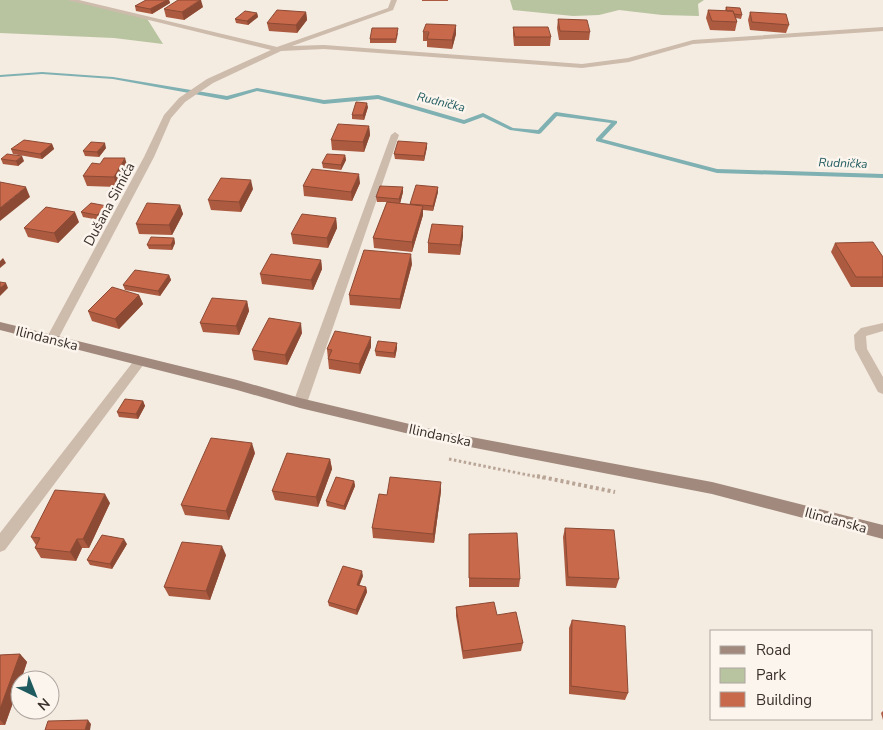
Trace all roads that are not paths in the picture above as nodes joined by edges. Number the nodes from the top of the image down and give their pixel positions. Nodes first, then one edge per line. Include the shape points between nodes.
1 (70, 0) edge
2 (394, 0) edge
3 (92, 2) edge
4 (883, 29) edge
5 (277, 49) junction
6 (395, 135) dead end
7 (0, 326) edge
8 (883, 327) edge
9 (52, 339) junction
10 (140, 361) junction
11 (883, 389) edge
12 (300, 403) junction
13 (883, 532) edge
14 (0, 545) edge

1 - 3 street
2 - 5 street, Dušana Simića via 392,9
3 - 5 street
4 - 5 street via 693,42 629,60 582,66 324,47
5 - 9 street, Dušana Simića via 197,88 166,117 150,157
6 - 12 street
7 - 9 street, Ilindanska
8 - 11 street via 860,335 861,349
9 - 10 street, Ilindanska
10 - 12 street, Ilindanska
10 - 14 street
12 - 13 street, Ilindanska via 439,436 712,488

